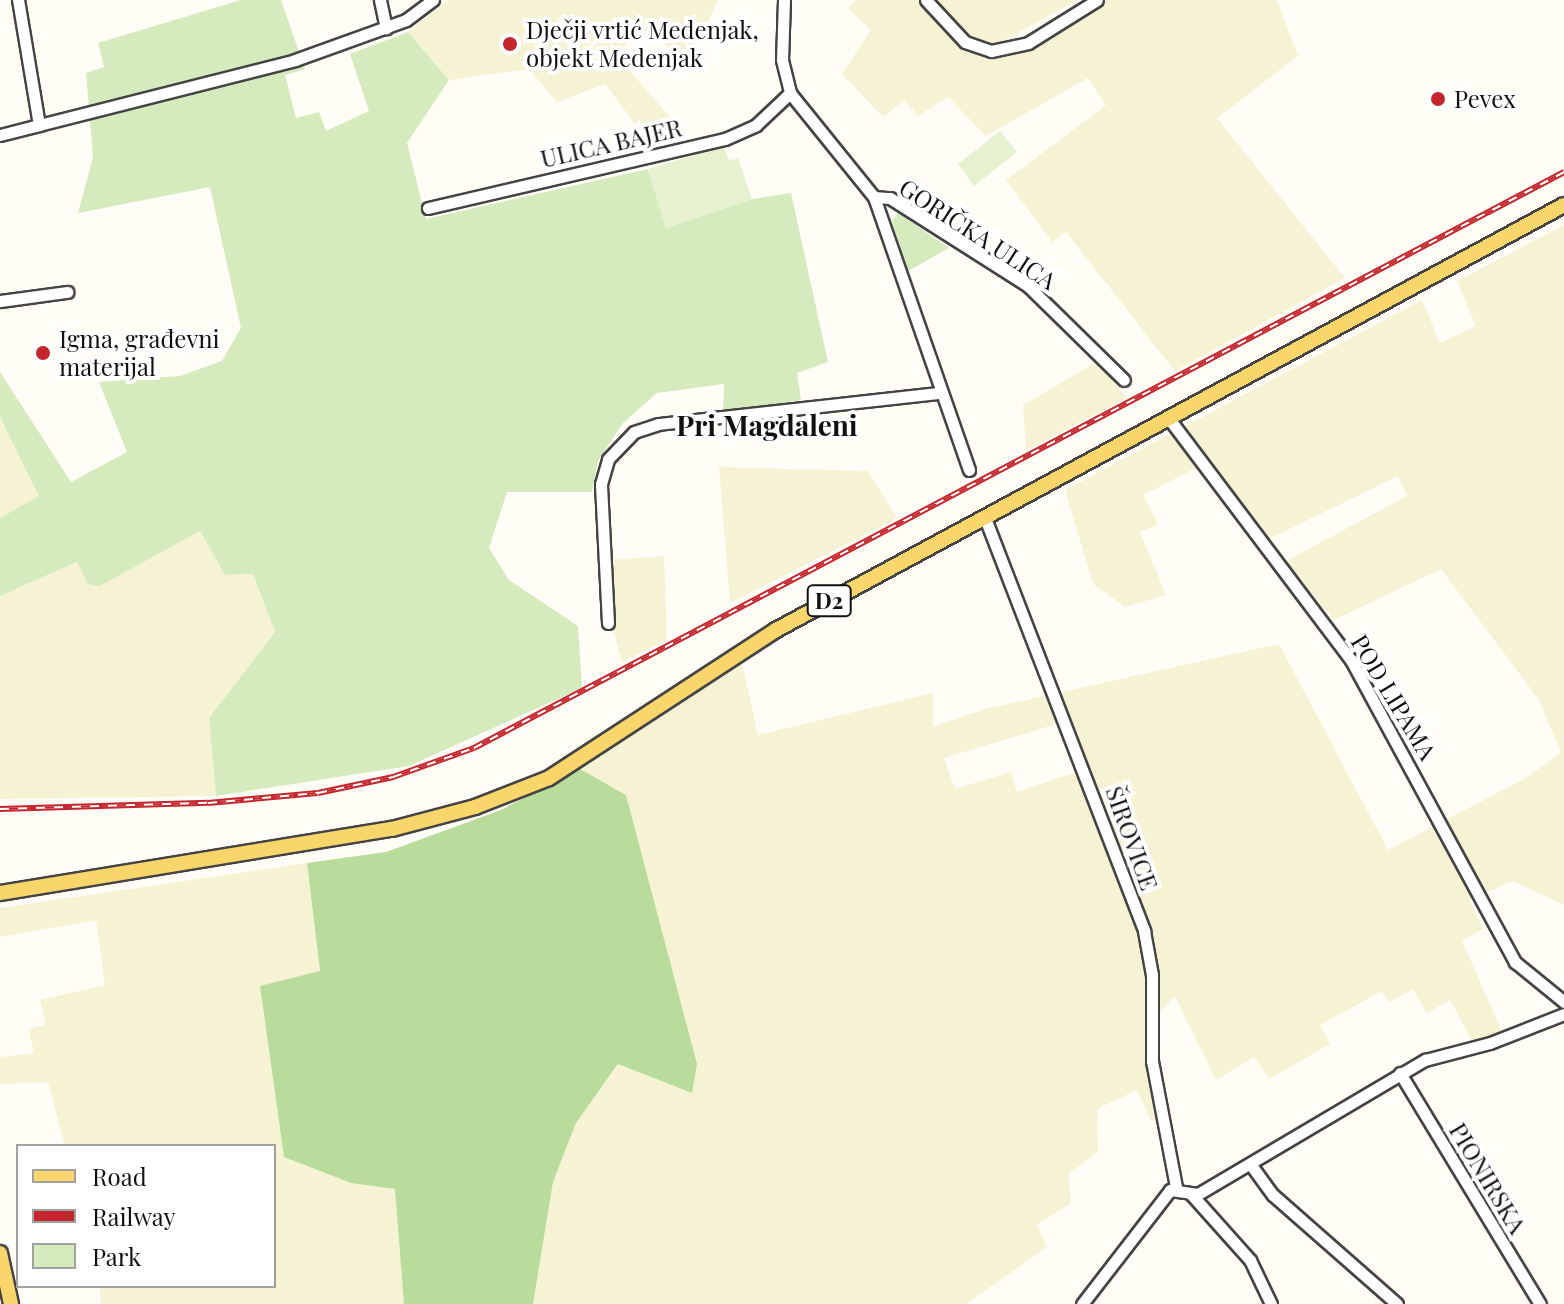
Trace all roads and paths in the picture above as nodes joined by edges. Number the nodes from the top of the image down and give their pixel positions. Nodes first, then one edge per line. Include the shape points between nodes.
1 (18, 0) edge
2 (380, 0) edge
3 (433, 0) edge
4 (784, 0) edge
5 (926, 0) edge
6 (1097, 0) edge
7 (386, 28) junction
8 (790, 93) junction
9 (39, 125) junction
10 (0, 135) edge
11 (874, 197) junction
12 (1564, 205) edge
13 (428, 208) dead end
14 (67, 292) dead end
15 (0, 301) edge
16 (1124, 380) dead end
17 (939, 393) junction
18 (1170, 420) junction
19 (969, 470) dead end
20 (985, 518) junction
21 (608, 623) dead end
22 (3, 891) edge
23 (1564, 1002) edge
24 (1564, 1014) edge
25 (1400, 1073) junction
26 (1251, 1165) junction
27 (1176, 1187) junction
28 (1191, 1194) junction
29 (0, 1253) edge
30 (11, 1304) edge
31 (1082, 1304) edge
32 (1271, 1304) edge
33 (1397, 1304) edge
34 (1540, 1304) edge

1 - 9 street
2 - 7 street
3 - 7 street
4 - 8 street, GORIČKA ULICA via 782,60
5 - 6 street via 965,42 991,51 1028,43
7 - 9 street via 295,60
8 - 11 street, GORIČKA ULICA
8 - 13 street, ULICA BAJER via 756,125 725,139
9 - 10 street
11 - 16 street, GORIČKA ULICA via 890,198 1028,286
11 - 17 street, GORIČKA ULICA
12 - 18 main road, D2
14 - 15 street
17 - 19 street, GORIČKA ULICA
17 - 21 street via 658,424 634,432 608,459 601,484
18 - 20 main road, D2
18 - 23 street, POD LIPAMA via 1351,660 1515,962
20 - 22 main road, D2 via 776,630 574,763 511,794 392,829
20 - 27 street, ŠIROVICE via 1144,931 1152,975 1152,1061
24 - 25 street
25 - 26 street
25 - 34 street, PIONIRSKA
26 - 28 street
26 - 33 street via 1273,1195
27 - 28 street
27 - 31 street via 1160,1200
28 - 32 street via 1250,1260
29 - 30 main road

